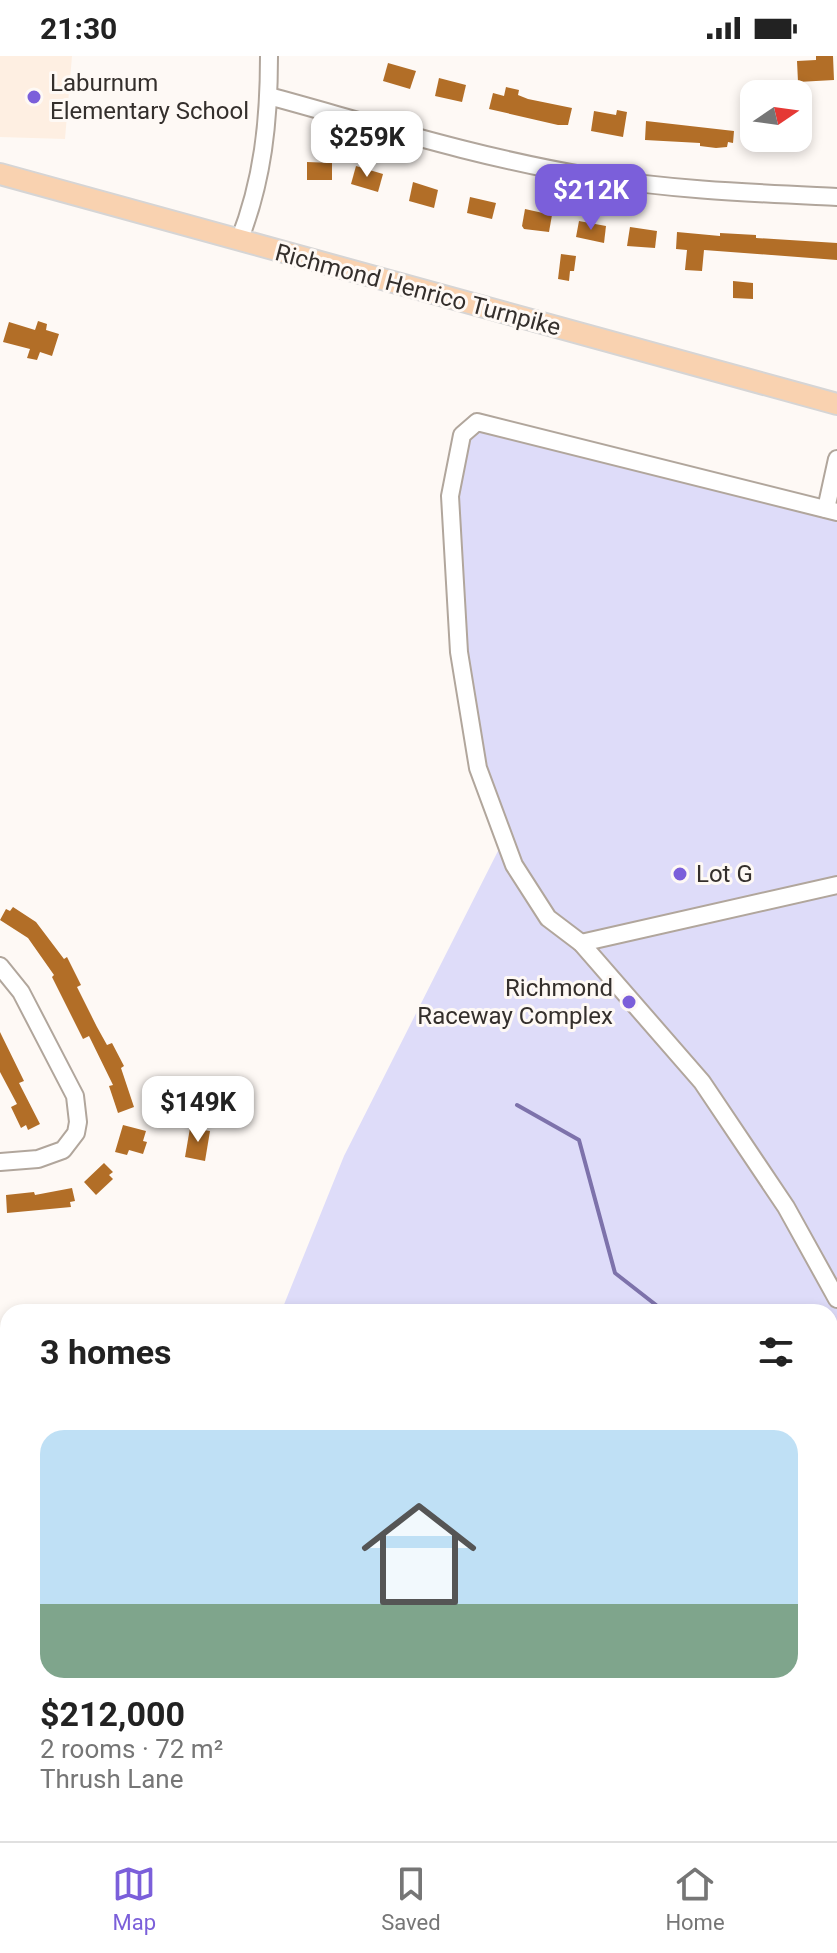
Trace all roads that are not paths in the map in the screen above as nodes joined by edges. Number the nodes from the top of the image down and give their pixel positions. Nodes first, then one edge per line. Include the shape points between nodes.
1 (269, 56) edge
2 (269, 96) junction
3 (0, 174) edge
4 (837, 197) edge
5 (239, 241) junction
6 (837, 404) edge
7 (837, 459) edge
8 (832, 510) edge
9 (837, 885) edge
10 (581, 943) junction
11 (0, 966) edge
12 (0, 1162) edge
13 (837, 1299) edge

1 - 2 street
2 - 4 street via 477,153 590,176 736,193
2 - 5 street via 259,181
3 - 5 main road, Richmond Henrico Turnpike
5 - 6 main road, Richmond Henrico Turnpike
7 - 8 street
8 - 10 street via 477,422 462,435 450,496 459,652 478,768 514,865 548,918
9 - 10 street
10 - 13 street via 702,1082 786,1207
11 - 12 street via 21,992 68,1084 78,1122 63,1150 38,1159

